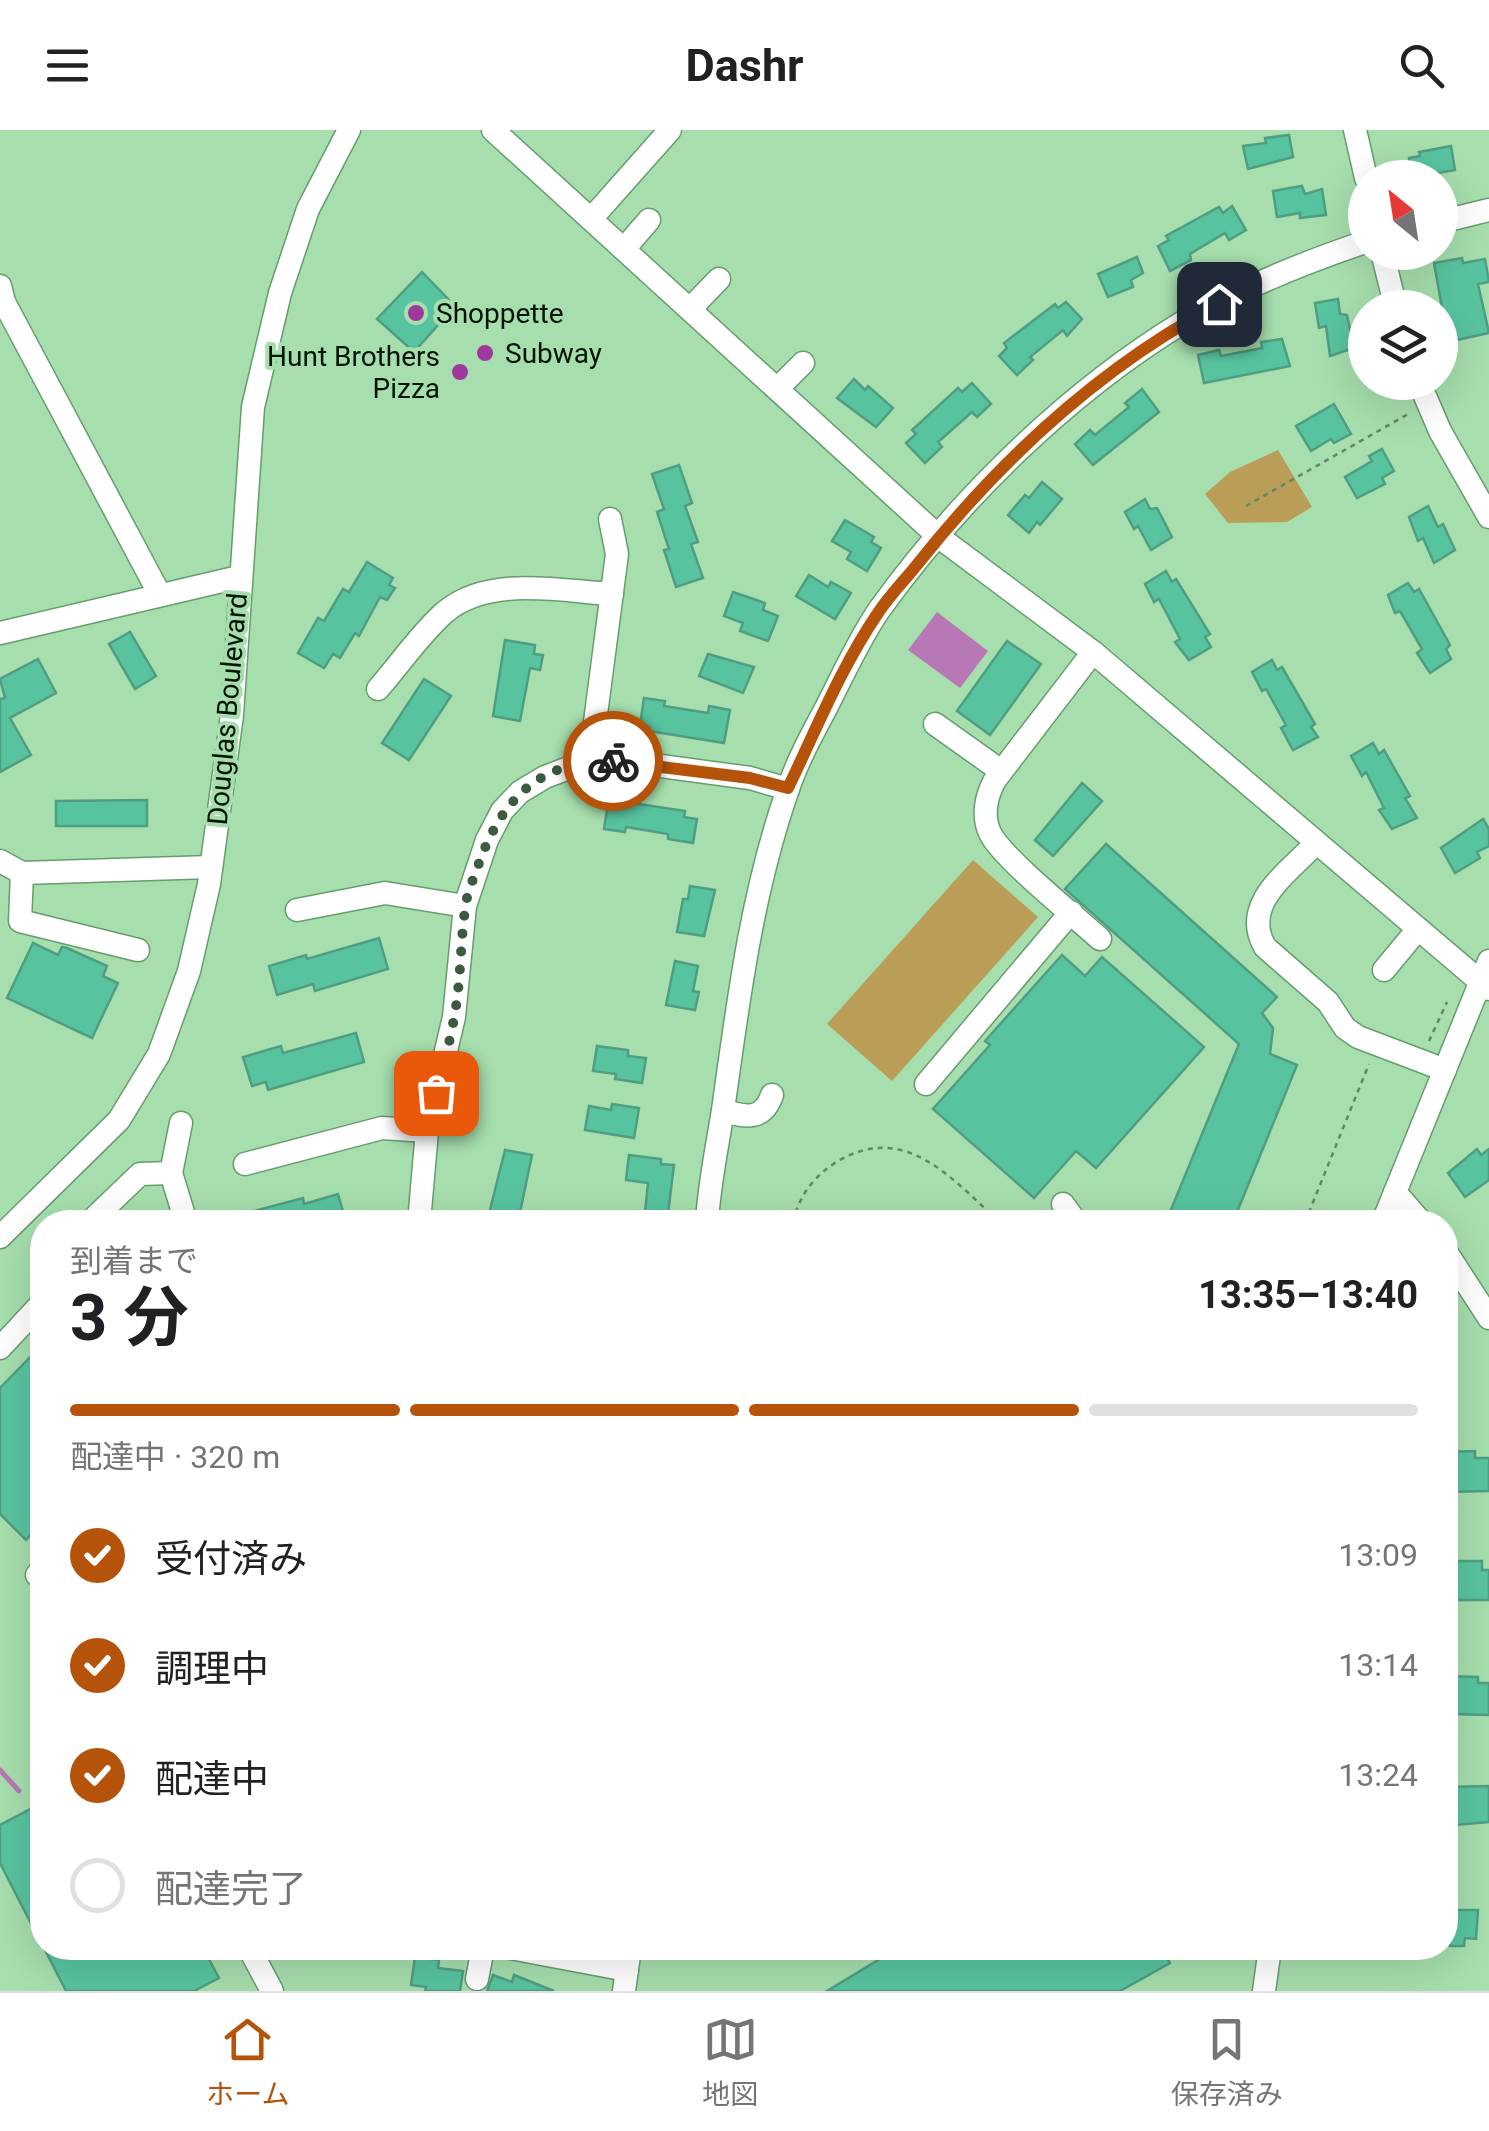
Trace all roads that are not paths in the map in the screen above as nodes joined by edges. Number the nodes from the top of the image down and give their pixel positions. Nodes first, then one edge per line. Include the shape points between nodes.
1 (349, 130) edge
2 (494, 130) edge
3 (670, 130) edge
4 (1355, 130) edge
5 (1362, 160) edge
6 (1489, 210) edge
7 (1458, 218) edge
8 (592, 219) junction
9 (650, 220) dead end
10 (1348, 248) edge
11 (624, 249) junction
12 (719, 279) dead end
13 (0, 286) edge
14 (690, 309) junction
15 (803, 363) dead end
16 (777, 389) junction
17 (1426, 400) edge
18 (1489, 516) edge
19 (610, 519) dead end
20 (939, 537) junction
21 (239, 576) junction
22 (612, 594) junction
23 (160, 595) junction
24 (0, 633) edge
25 (1093, 652) junction
26 (378, 689) dead end
27 (935, 724) dead end
28 (590, 760) junction
29 (1002, 771) junction
30 (788, 788) junction
31 (1316, 844) junction
32 (0, 862) edge
33 (211, 867) junction
34 (22, 872) junction
35 (465, 906) junction
36 (297, 910) dead end
37 (1071, 912) junction
38 (1418, 929) junction
39 (1100, 939) dead end
40 (138, 950) dead end
41 (1384, 970) dead end
42 (1486, 977) edge
43 (1444, 1070) junction
44 (926, 1084) dead end
45 (772, 1095) dead end
46 (723, 1111) junction
47 (181, 1123) dead end
48 (427, 1131) junction
49 (245, 1164) dead end
50 (171, 1173) junction
51 (1395, 1192) junction
52 (41, 1210) edge
53 (102, 1210) edge
54 (182, 1210) edge
55 (420, 1210) edge
56 (709, 1210) edge
57 (1388, 1210) edge
58 (1411, 1210) edge
59 (30, 1220) edge
60 (0, 1237) edge
61 (1458, 1270) edge
62 (30, 1317) edge
63 (1489, 1318) edge
64 (0, 1348) edge
65 (254, 1960) edge
66 (481, 1960) edge
67 (574, 1960) edge
68 (1268, 1960) edge
69 (627, 1970) edge
70 (477, 1979) dead end
71 (266, 1989) edge
72 (1264, 1991) edge

1 - 21 street, Douglas Boulevard via 308,209 280,293 253,407
2 - 8 street
3 - 8 street
4 - 5 street
6 - 7 street
8 - 11 street
9 - 11 street
10 - 20 street via 1252,286 1116,369 1054,417
11 - 14 street
12 - 14 street
13 - 23 street
14 - 16 street
15 - 16 street
16 - 20 street
17 - 18 street
19 - 22 street via 617,554
20 - 25 street
20 - 30 street via 878,612
21 - 23 street
21 - 33 street, Douglas Boulevard via 232,715
22 - 26 street via 526,588 471,598 443,614
22 - 28 street
23 - 24 street
25 - 29 street
25 - 31 street
27 - 29 street
28 - 30 street
28 - 35 street via 520,792 502,811
29 - 37 street via 989,790 988,830
30 - 46 street via 739,980
31 - 38 street
31 - 43 street via 1258,909 1265,947 1328,1002 1344,1028
32 - 34 street
33 - 34 street
33 - 52 street, Douglas Boulevard via 189,972 159,1054 119,1120
34 - 40 street via 20,921
35 - 36 street via 385,893
35 - 48 street via 454,1018
37 - 39 street
37 - 44 street
38 - 41 street
38 - 42 street
42 - 43 street
43 - 51 street
45 - 46 street via 758,1116
46 - 56 street
47 - 50 street
48 - 49 street via 382,1128
48 - 55 street
50 - 53 street via 140,1174
50 - 54 street
51 - 57 street
51 - 58 street
59 - 60 street, Douglas Boulevard
61 - 63 street
62 - 64 street
65 - 71 street
66 - 70 street
67 - 69 street
68 - 72 street

